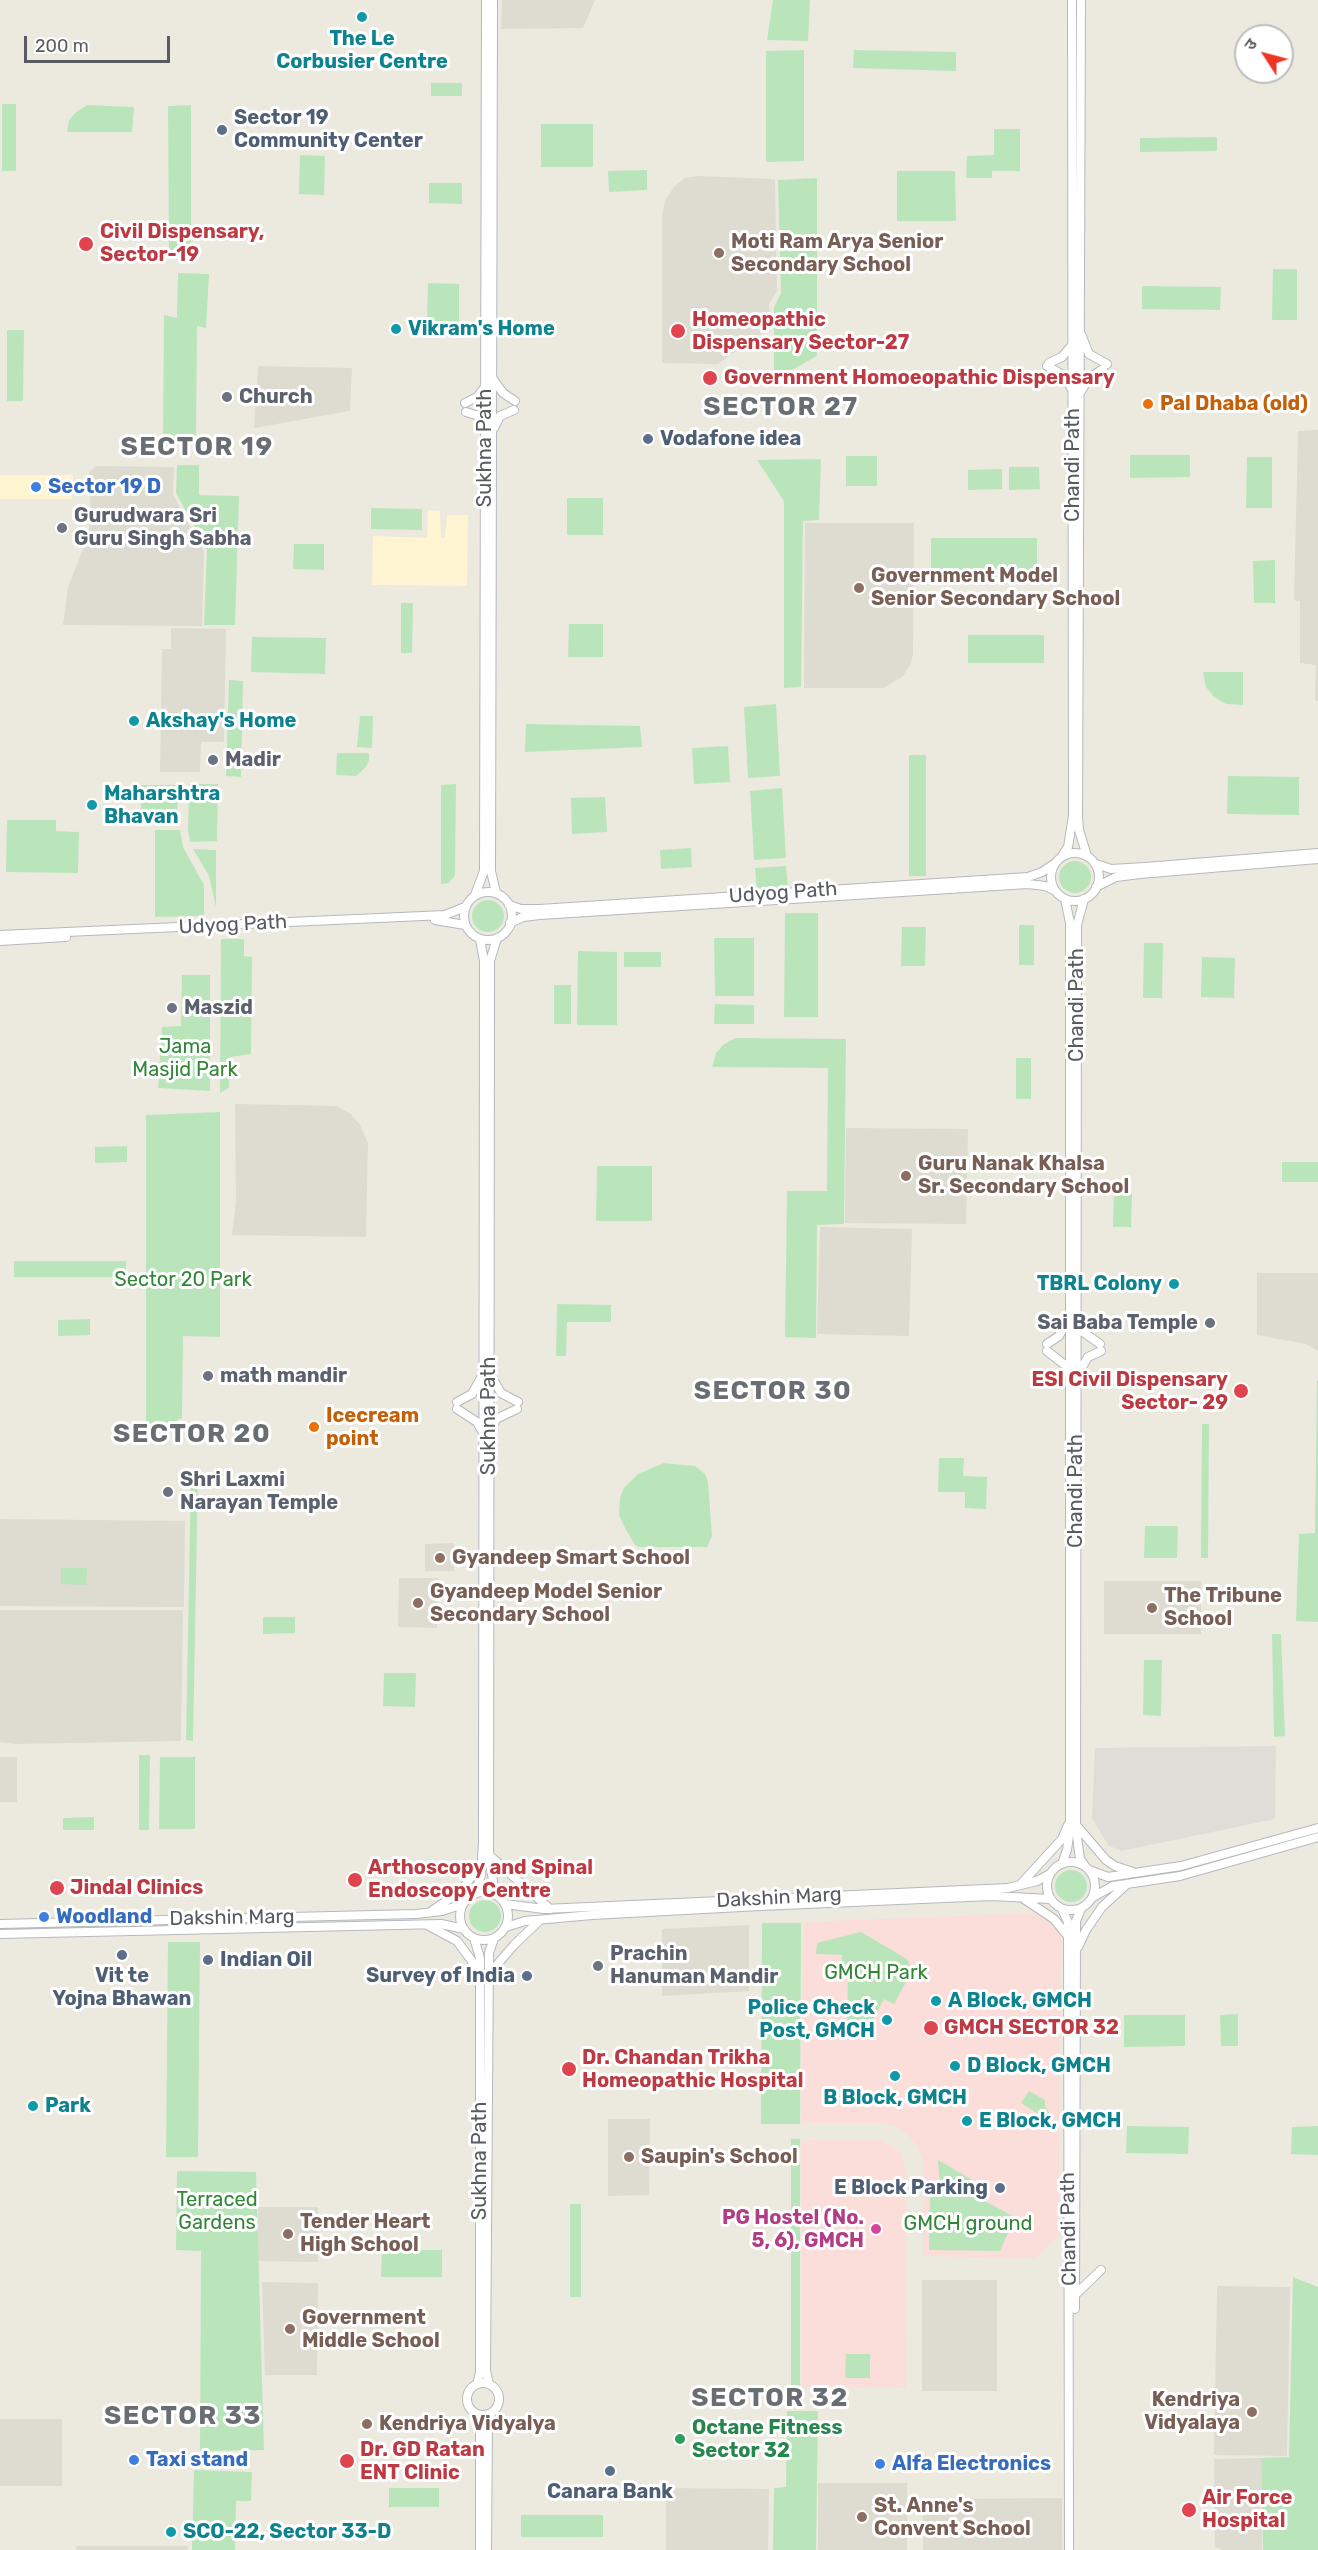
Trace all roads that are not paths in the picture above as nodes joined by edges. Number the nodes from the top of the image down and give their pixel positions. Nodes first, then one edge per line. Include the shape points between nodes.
1 (486, 0) edge
2 (493, 0) edge
3 (1072, 0) edge
4 (1081, 0) edge
5 (1080, 330) junction
6 (1073, 344) junction
7 (492, 377) junction
8 (485, 387) junction
9 (1076, 393) junction
10 (465, 403) dead end
11 (466, 412) dead end
12 (488, 437) junction
13 (1318, 853) edge
14 (1062, 856) junction
15 (1087, 856) junction
16 (1318, 859) edge
17 (1054, 864) junction
18 (1096, 864) junction
19 (1096, 887) junction
20 (1054, 890) junction
21 (496, 893) junction
22 (475, 895) junction
23 (1065, 899) junction
24 (1084, 899) junction
25 (509, 905) junction
26 (465, 907) junction
27 (510, 923) junction
28 (465, 925) junction
29 (0, 935) edge
30 (497, 938) junction
31 (480, 939) junction
32 (0, 940) edge
33 (1074, 1313) junction
34 (486, 1372) junction
35 (1073, 1379) junction
36 (486, 1435) junction
37 (1073, 1822) junction
38 (1318, 1828) edge
39 (1318, 1837) edge
40 (486, 1858) junction
41 (1062, 1864) junction
42 (1087, 1868) junction
43 (1139, 1873) junction
44 (1050, 1874) junction
45 (1127, 1884) junction
46 (1018, 1886) junction
47 (475, 1893) junction
48 (495, 1894) junction
49 (1018, 1896) junction
50 (1093, 1897) junction
51 (1051, 1899) junction
52 (463, 1904) junction
53 (505, 1904) junction
54 (550, 1909) junction
55 (1062, 1909) junction
56 (1081, 1909) junction
57 (430, 1912) junction
58 (540, 1920) junction
59 (0, 1923) edge
60 (425, 1924) junction
61 (506, 1927) junction
62 (464, 1929) junction
63 (0, 1934) edge
64 (1068, 1936) junction
65 (474, 1938) junction
66 (494, 1938) junction
67 (1075, 1960) junction
68 (480, 1972) junction
69 (489, 1974) junction
70 (1101, 2270) dead end
71 (1075, 2295) junction
72 (477, 2384) junction
73 (489, 2384) junction
74 (475, 2413) junction
75 (491, 2413) junction
76 (480, 2550) edge
77 (487, 2550) edge
78 (1069, 2550) edge
79 (1074, 2550) edge

1 - 8 main road, Sukhna Path
2 - 7 main road, Sukhna Path
3 - 6 main road, Chandi Path
4 - 5 main road, Chandi Path
5 - 9 main road, Chandi Path
5 - 9 main road via 1089,354 1105,366
6 - 9 main road, Chandi Path
6 - 9 main road via 1048,365 1065,376
7 - 12 main road, Sukhna Path
7 - 12 main road via 515,406 497,419
8 - 10 main road
8 - 12 main road, Sukhna Path
9 - 14 main road, Chandi Path via 1073,816 1068,847
9 - 15 main road, Chandi Path via 1078,817
11 - 12 main road via 479,416
12 - 21 main road, Sukhna Path via 491,871
12 - 22 main road, Sukhna Path via 484,871
13 - 18 main road via 1111,869
14 - 15 main road via 1078,852
14 - 17 main road
15 - 18 main road
16 - 19 main road via 1116,877
17 - 20 main road via 1050,874
17 - 25 main road, Udyog Path via 1028,877 540,909
18 - 19 main road
19 - 24 main road
20 - 23 main road
20 - 27 main road, Udyog Path via 1028,884 1006,885 540,915
21 - 22 main road
21 - 25 main road
22 - 26 main road
23 - 24 main road
23 - 33 main road, Chandi Path via 1070,923
24 - 33 main road, Chandi Path via 1077,925
25 - 27 main road
26 - 28 main road
26 - 29 main road, Udyog Path via 444,915
27 - 30 main road
28 - 31 main road
28 - 32 main road, Udyog Path via 441,920
30 - 31 main road
30 - 34 main road, Sukhna Path via 490,962
31 - 34 main road, Sukhna Path via 484,961
33 - 35 main road, Chandi Path
33 - 35 main road via 1047,1348
33 - 35 main road via 1083,1332 1101,1348
34 - 36 main road, Sukhna Path
34 - 36 main road via 472,1394 457,1405
34 - 36 main road via 501,1393 518,1406 496,1419
35 - 37 main road, Chandi Path
36 - 40 main road, Sukhna Path
37 - 41 main road, Chandi Path
37 - 42 main road, Chandi Path via 1078,1851
37 - 43 main road via 1106,1860
37 - 46 main road
38 - 43 main road via 1181,1866
39 - 45 main road via 1179,1876
40 - 47 main road, Sukhna Path
40 - 48 main road, Sukhna Path
40 - 54 main road
40 - 57 main road via 461,1891
41 - 42 main road via 1075,1862
41 - 44 main road
42 - 43 main road via 1108,1877
42 - 50 main road via 1095,1882
44 - 46 main road, Dakshin Marg
44 - 51 main road via 1047,1890
45 - 50 main road via 1113,1886
45 - 67 main road via 1102,1907 1086,1930
46 - 54 main road, Dakshin Marg
47 - 48 main road
47 - 52 main road
48 - 53 main road
49 - 51 main road, Dakshin Marg
49 - 58 main road, Dakshin Marg
49 - 64 main road via 1054,1919
50 - 56 main road
51 - 55 main road
52 - 57 main road, Dakshin Marg
52 - 62 main road via 460,1913
53 - 54 main road, Dakshin Marg
53 - 61 main road
55 - 56 main road
55 - 64 main road, Chandi Path via 1068,1922
56 - 67 main road, Chandi Path via 1076,1921
57 - 59 main road, Dakshin Marg
58 - 61 main road, Dakshin Marg
58 - 69 main road
60 - 62 main road, Dakshin Marg
60 - 63 main road, Dakshin Marg
60 - 68 main road via 457,1941
61 - 66 main road
62 - 65 main road
64 - 78 main road, Chandi Path
65 - 66 main road
65 - 68 main road, Sukhna Path
66 - 69 main road, Sukhna Path
67 - 71 main road, Chandi Path
68 - 72 main road, Sukhna Path
69 - 73 main road, Sukhna Path
70 - 71 main road
71 - 79 main road, Chandi Path
72 - 73 main road
72 - 74 main road via 469,2391 467,2400
73 - 75 main road via 499,2398
74 - 75 main road
74 - 76 main road via 480,2424
75 - 77 main road

